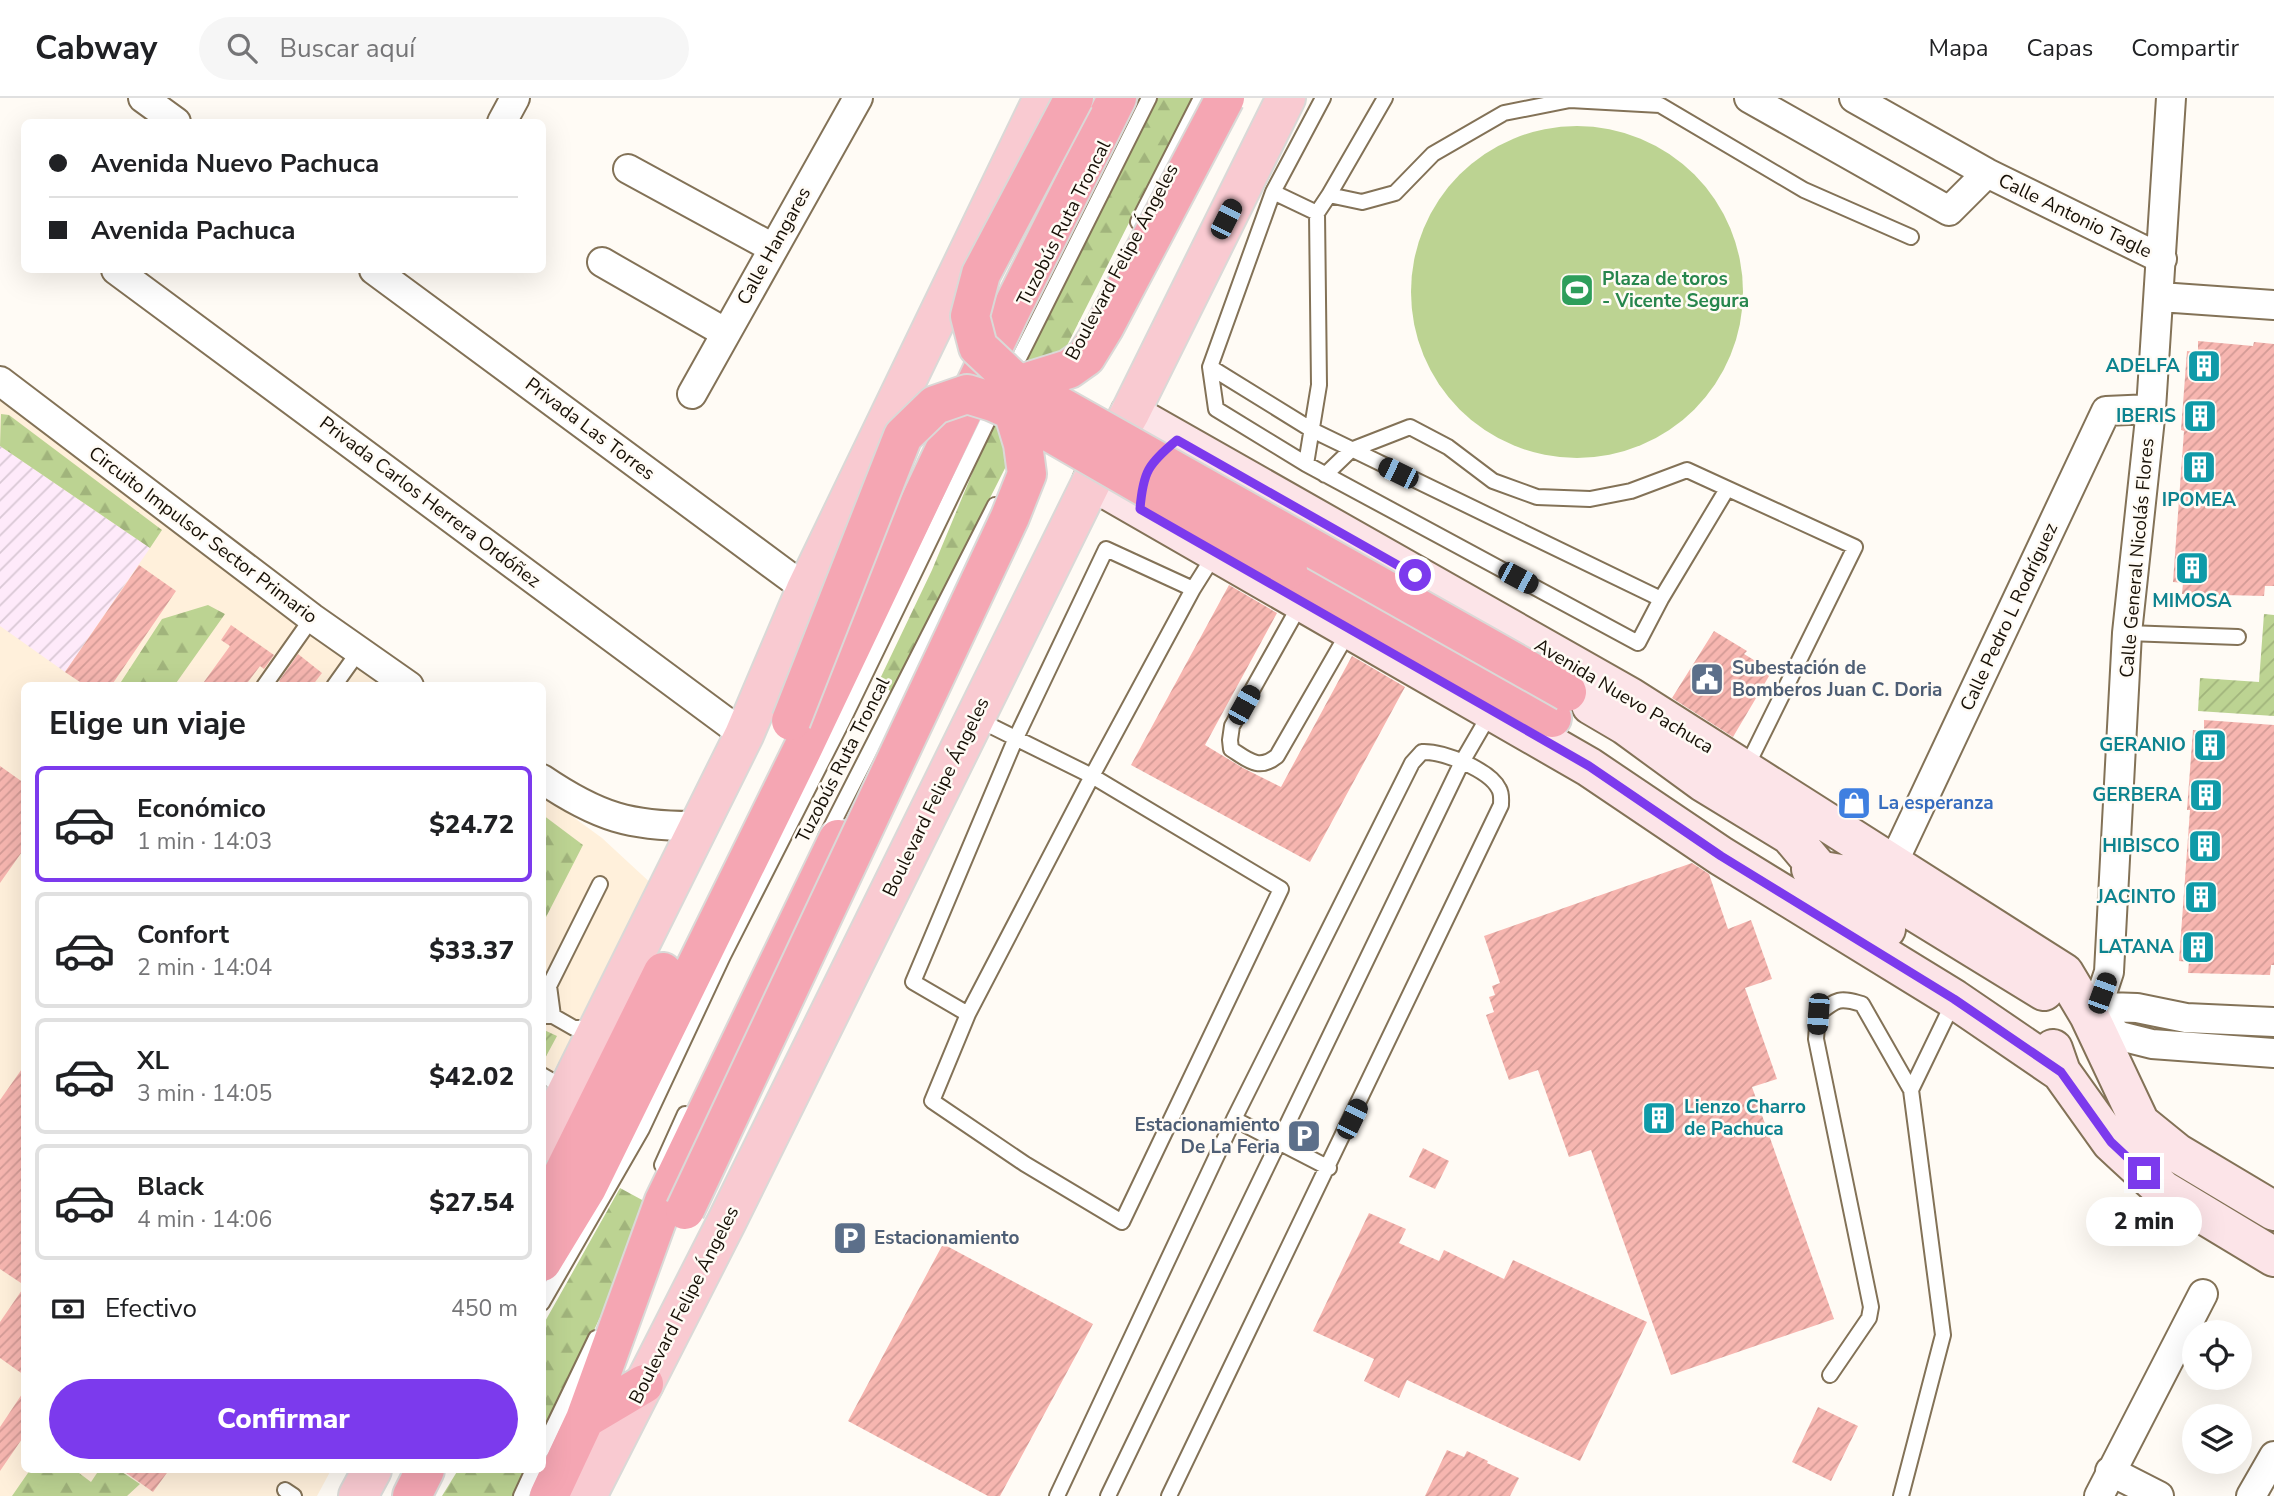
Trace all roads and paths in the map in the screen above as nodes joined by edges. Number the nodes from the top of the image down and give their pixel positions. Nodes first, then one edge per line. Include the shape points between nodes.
1 (143, 98) edge
2 (515, 98) edge
3 (858, 98) edge
4 (1043, 98) edge
5 (1074, 98) edge
6 (1117, 98) edge
7 (1149, 98) edge
8 (1201, 98) edge
9 (1207, 98) edge
10 (1225, 98) edge
11 (1286, 98) edge
12 (1323, 98) edge
13 (1385, 98) edge
14 (1749, 98) edge
15 (1854, 98) edge
16 (2171, 98) edge
17 (1654, 101) edge
18 (172, 119) edge
19 (504, 119) edge
20 (628, 169) dead end
21 (1987, 173) junction
22 (1273, 192) junction
23 (1329, 195) junction
24 (1317, 213) junction
25 (1132, 235) dead end
26 (1911, 237) dead end
27 (773, 248) junction
28 (2162, 259) junction
29 (602, 262) dead end
30 (120, 273) edge
31 (378, 273) edge
32 (2160, 297) junction
33 (2274, 305) edge
34 (726, 333) junction
35 (1075, 348) dead end
36 (1210, 367) junction
37 (0, 381) edge
38 (692, 394) dead end
39 (1018, 397) junction
40 (2151, 409) junction
41 (1130, 413) junction
42 (1312, 430) junction
43 (1177, 440) junction
44 (1351, 450) junction
45 (1306, 464) junction
46 (1012, 472) dead end
47 (1325, 475) junction
48 (1092, 481) junction
49 (1727, 489) junction
50 (999, 497) dead end
51 (1140, 509) junction
52 (1216, 552) junction
53 (806, 589) junction
54 (1193, 589) junction
55 (1661, 600) junction
56 (1302, 602) junction
57 (312, 618) junction
58 (1350, 629) junction
59 (2127, 633) junction
60 (2238, 637) dead end
61 (359, 651) junction
62 (267, 682) edge
63 (337, 682) edge
64 (403, 682) edge
65 (1560, 705) joint
66 (1492, 710) junction
67 (975, 718) junction
68 (744, 735) junction
69 (1016, 740) junction
70 (1462, 762) junction
71 (1745, 770) junction
72 (1092, 776) junction
73 (546, 782) edge
74 (699, 826) junction
75 (1893, 863) junction
76 (1819, 871) junction
77 (600, 884) dead end
78 (765, 957) dead end
79 (1954, 999) junction
80 (968, 1014) junction
81 (2089, 1015) junction
82 (548, 1016) edge
83 (2274, 1022) edge
84 (600, 1028) junction
85 (2274, 1053) edge
86 (2061, 1072) junction
87 (554, 1086) edge
88 (1911, 1090) junction
89 (689, 1106) dead end
90 (1234, 1119) junction
91 (1279, 1142) junction
92 (552, 1158) edge
93 (1329, 1168) junction
94 (546, 1193) edge
95 (2274, 1211) edge
96 (546, 1255) edge
97 (2274, 1257) edge
98 (2203, 1294) dead end
99 (546, 1296) edge
100 (611, 1317) junction
101 (1830, 1374) dead end
102 (644, 1384) junction
103 (585, 1419) junction
104 (2274, 1456) edge
105 (2110, 1471) junction
106 (370, 1473) edge
107 (424, 1473) edge
108 (557, 1479) edge
109 (358, 1496) edge
110 (412, 1496) edge
111 (521, 1496) edge
112 (1057, 1496) edge
113 (1108, 1496) edge
114 (1169, 1496) edge
115 (1900, 1496) edge
116 (2099, 1496) edge
117 (2159, 1496) edge
118 (2251, 1496) edge

1 - 18 street
2 - 19 street
3 - 27 street, Calle Hangares
4 - 53 main road
5 - 39 highway, bridge via 981,274 970,316 978,347 1012,379
6 - 96 highway via 587,1188
7 - 99 lane, Tuzobús Ruta Troncal via 723,956 642,1129
8 - 25 lane
9 - 100 highway, Boulevard Felipe Ángeles via 1055,391
10 - 39 highway, bridge via 1086,357
11 - 41 main road, Boulevard Felipe Ángeles
12 - 22 lane
13 - 23 lane
14 - 21 street, Calle Antonio Tagle via 1949,211
15 - 21 street, Calle Antonio Tagle
16 - 28 street, Calle General Nicolás Flores
17 - 23 lane via 1570,100 1504,113 1433,154 1395,192 1362,202
17 - 26 lane via 1804,190
20 - 27 street
21 - 28 street, Calle Antonio Tagle
22 - 24 lane
22 - 36 lane
23 - 24 lane
24 - 42 lane via 1319,385
27 - 34 street, Calle Hangares
28 - 32 street, Calle General Nicolás Flores
29 - 34 street
30 - 68 street, Privada Carlos Herrera Ordóñez
31 - 53 street, Privada Las Torres
32 - 33 street
32 - 40 street, Calle General Nicolás Flores
34 - 38 street, Calle Hangares
35 - 46 lane
36 - 42 lane
36 - 45 lane via 1216,409
37 - 57 street, Circuito Impulsor Sector Primario
39 - 65 highway, bridge via 1288,570
39 - 92 highway, bridge via 993,402 967,394 935,405 903,436 791,721
39 - 100 highway, bridge via 1027,474 1010,517 665,1252
40 - 59 street, Calle General Nicolás Flores
40 - 75 street, Calle Pedro L Rodríguez via 2106,411
41 - 43 main road, Avenida Nuevo Pachuca
41 - 48 main road, Boulevard Felipe Ángeles
42 - 44 lane
42 - 45 lane
43 - 51 main road via 1148,468
43 - 71 main road, Avenida Nuevo Pachuca via 1629,697
44 - 47 lane
44 - 49 lane via 1410,426 1493,481 1537,497 1590,499 1631,491 1687,470
44 - 55 lane
45 - 47 lane
47 - 55 lane via 1638,643
48 - 51 main road
48 - 67 main road, Boulevard Felipe Ángeles
49 - 55 lane
49 - 71 lane via 1855,547
50 - 78 lane, Tuzobús Ruta Troncal
51 - 52 main road
52 - 54 lane
52 - 56 main road
53 - 68 main road
54 - 69 lane via 1106,549
54 - 72 lane
56 - 58 main road
56 - 58 lane via 1232,726 1231,749 1253,763 1269,763 1277,756
57 - 61 street, Circuito Impulsor Sector Primario
57 - 62 lane
58 - 66 main road
59 - 60 lane
59 - 81 street, Calle General Nicolás Flores via 2109,972
61 - 63 lane
61 - 64 street, Circuito Impulsor Sector Primario
65 - 76 main road via 1625,725 1703,782 1790,835
66 - 70 lane
66 - 79 main road via 1589,766 1721,856
67 - 69 lane
67 - 102 main road, Boulevard Felipe Ángeles
68 - 74 main road
69 - 72 lane
69 - 80 lane via 913,982
70 - 90 lane via 1434,751 1422,752 1412,763
70 - 91 lane
70 - 93 lane via 1494,782 1501,792 1501,805
71 - 75 main road, Avenida Nuevo Pachuca
72 - 80 lane
72 - 80 lane via 1281,889 1122,1222 932,1101
73 - 74 street via 574,801 618,819 660,827
74 - 84 main road
75 - 81 main road, Avenida Nuevo Pachuca via 2064,973
76 - 81 main road via 1858,877
76 - 86 main road via 1847,903 2038,1029 2053,1047
77 - 82 lane via 549,986
79 - 86 main road
79 - 88 lane
81 - 83 street via 2108,1007 2137,1008 2186,1018
81 - 85 street, Avenida Nuevo Pachuca via 2120,1036 2151,1044
81 - 86 main road
81 - 95 main road via 2140,1123 2177,1153
82 - 84 lane via 574,1028
84 - 87 main road
86 - 97 main road via 2111,1142 2163,1190
87 - 92 main road
88 - 101 lane via 1862,1004 1844,999 1818,1014 1816,1039 1871,1307 1869,1318
88 - 115 lane via 1943,1335
89 - 100 lane via 654,1187
90 - 91 lane
90 - 112 lane
91 - 93 lane
91 - 113 lane
92 - 94 highway
93 - 114 lane
98 - 105 street
100 - 103 highway, Boulevard Felipe Ángeles
100 - 108 lane
102 - 103 highway
102 - 108 main road, Boulevard Felipe Ángeles
103 - 108 highway, Boulevard Felipe Ángeles
104 - 118 street
105 - 116 street
105 - 117 street
106 - 109 main road
107 - 110 highway
108 - 111 lane

